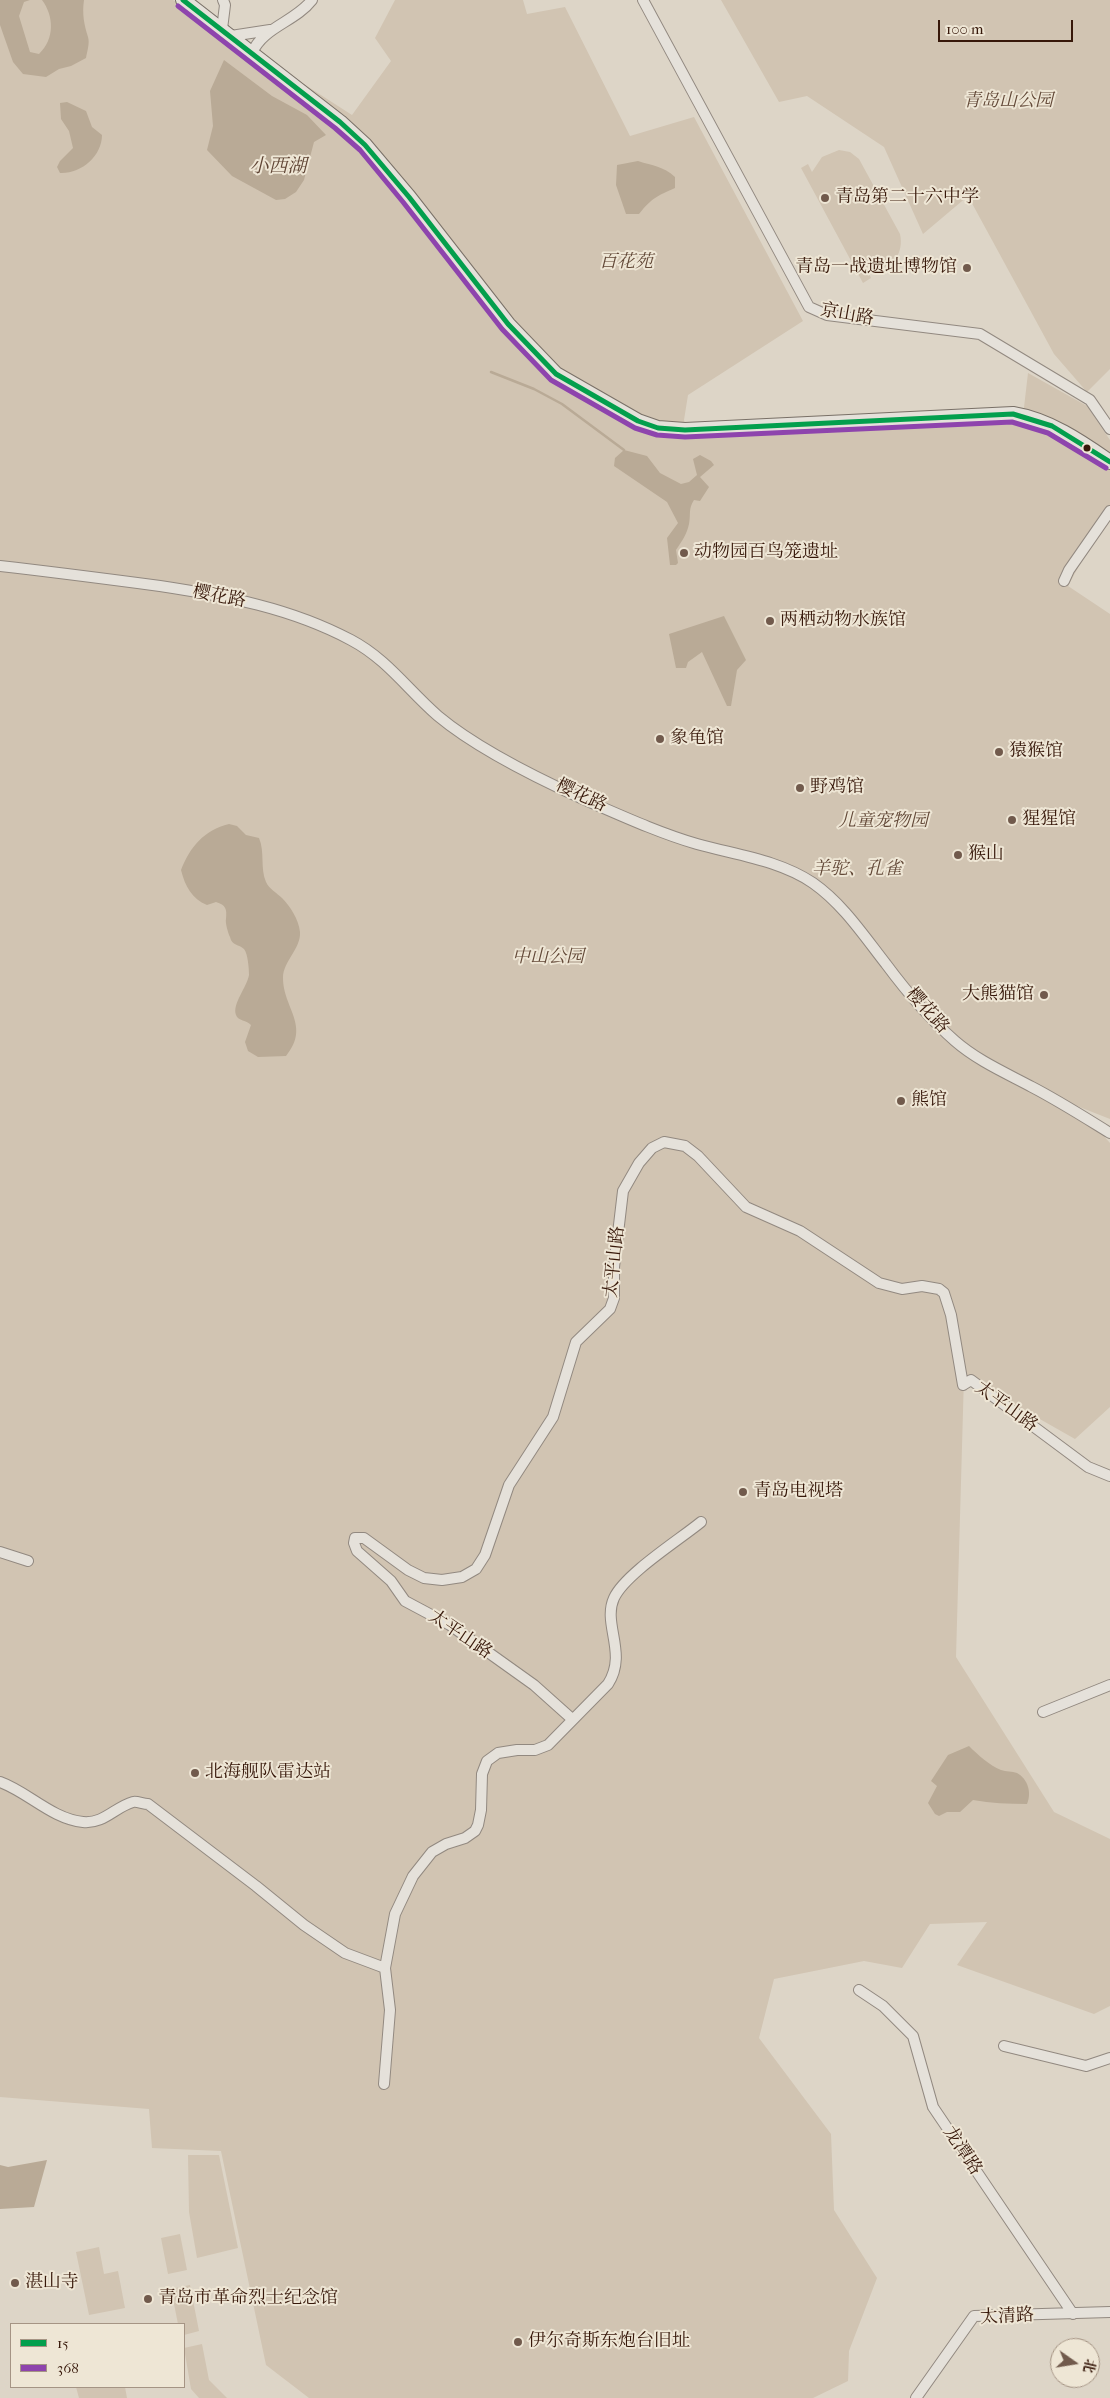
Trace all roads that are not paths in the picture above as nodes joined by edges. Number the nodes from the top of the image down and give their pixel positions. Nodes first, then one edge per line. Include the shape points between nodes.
1 (183, 0) edge
2 (223, 0) edge
3 (312, 0) edge
4 (643, 0) edge
5 (274, 29) junction
6 (226, 32) junction
7 (252, 53) junction
8 (1110, 429) edge
9 (1110, 462) edge
10 (1110, 512) edge
11 (0, 566) edge
12 (1064, 581) dead end
13 (1110, 1133) edge
14 (1110, 1476) edge
15 (701, 1522) dead end
16 (0, 1552) edge
17 (28, 1561) dead end
18 (1110, 1685) edge
19 (1043, 1712) dead end
20 (572, 1719) junction
21 (0, 1782) edge
22 (386, 1968) junction
23 (860, 1990) dead end
24 (1004, 2046) dead end
25 (1110, 2058) edge
26 (384, 2084) dead end
27 (1110, 2312) edge
28 (1073, 2314) junction
29 (916, 2398) edge

1 - 6 main road
2 - 6 street
3 - 5 street via 299,14
4 - 8 street, 京山路 via 809,308 827,315 980,334 1090,400
5 - 6 street
5 - 7 street via 259,40
6 - 7 main road
7 - 9 main road via 365,145 508,324 556,374 633,419 658,428 684,430 1013,414 1054,427
10 - 12 street
11 - 13 street, 樱花路 via 223,596 276,609 353,640 382,659 439,716 474,742 538,776 581,798 695,844 745,855 791,871 813,884 833,900 862,932 889,968 955,1041 984,1063
14 - 20 street, 太平山路 via 1088,1467 971,1380 963,1386 951,1315 944,1293 939,1289 922,1286 902,1289 879,1283 800,1231 746,1207 698,1156 685,1146 664,1142 652,1148 638,1163 623,1191 614,1267 614,1298 610,1310 576,1342 552,1417 509,1485 485,1555 476,1570 462,1577 424,1578 364,1538 355,1538 354,1543 357,1551 391,1581 406,1602 450,1625 534,1685
15 - 20 street via 626,1582 614,1599 612,1617 617,1655 614,1674
16 - 17 street
18 - 19 street
20 - 22 street via 548,1745 535,1750 498,1753 486,1761 478,1825 465,1838 432,1852 412,1876 394,1914
21 - 22 street via 70,1819 84,1822 98,1821 134,1802 148,1804 304,1925 345,1953
22 - 26 street via 390,2010
23 - 28 street, 龙潭路 via 883,2006 913,2036 933,2107
24 - 25 street via 1086,2066
27 - 28 street, 太清路
28 - 29 street, 太清路 via 974,2316

